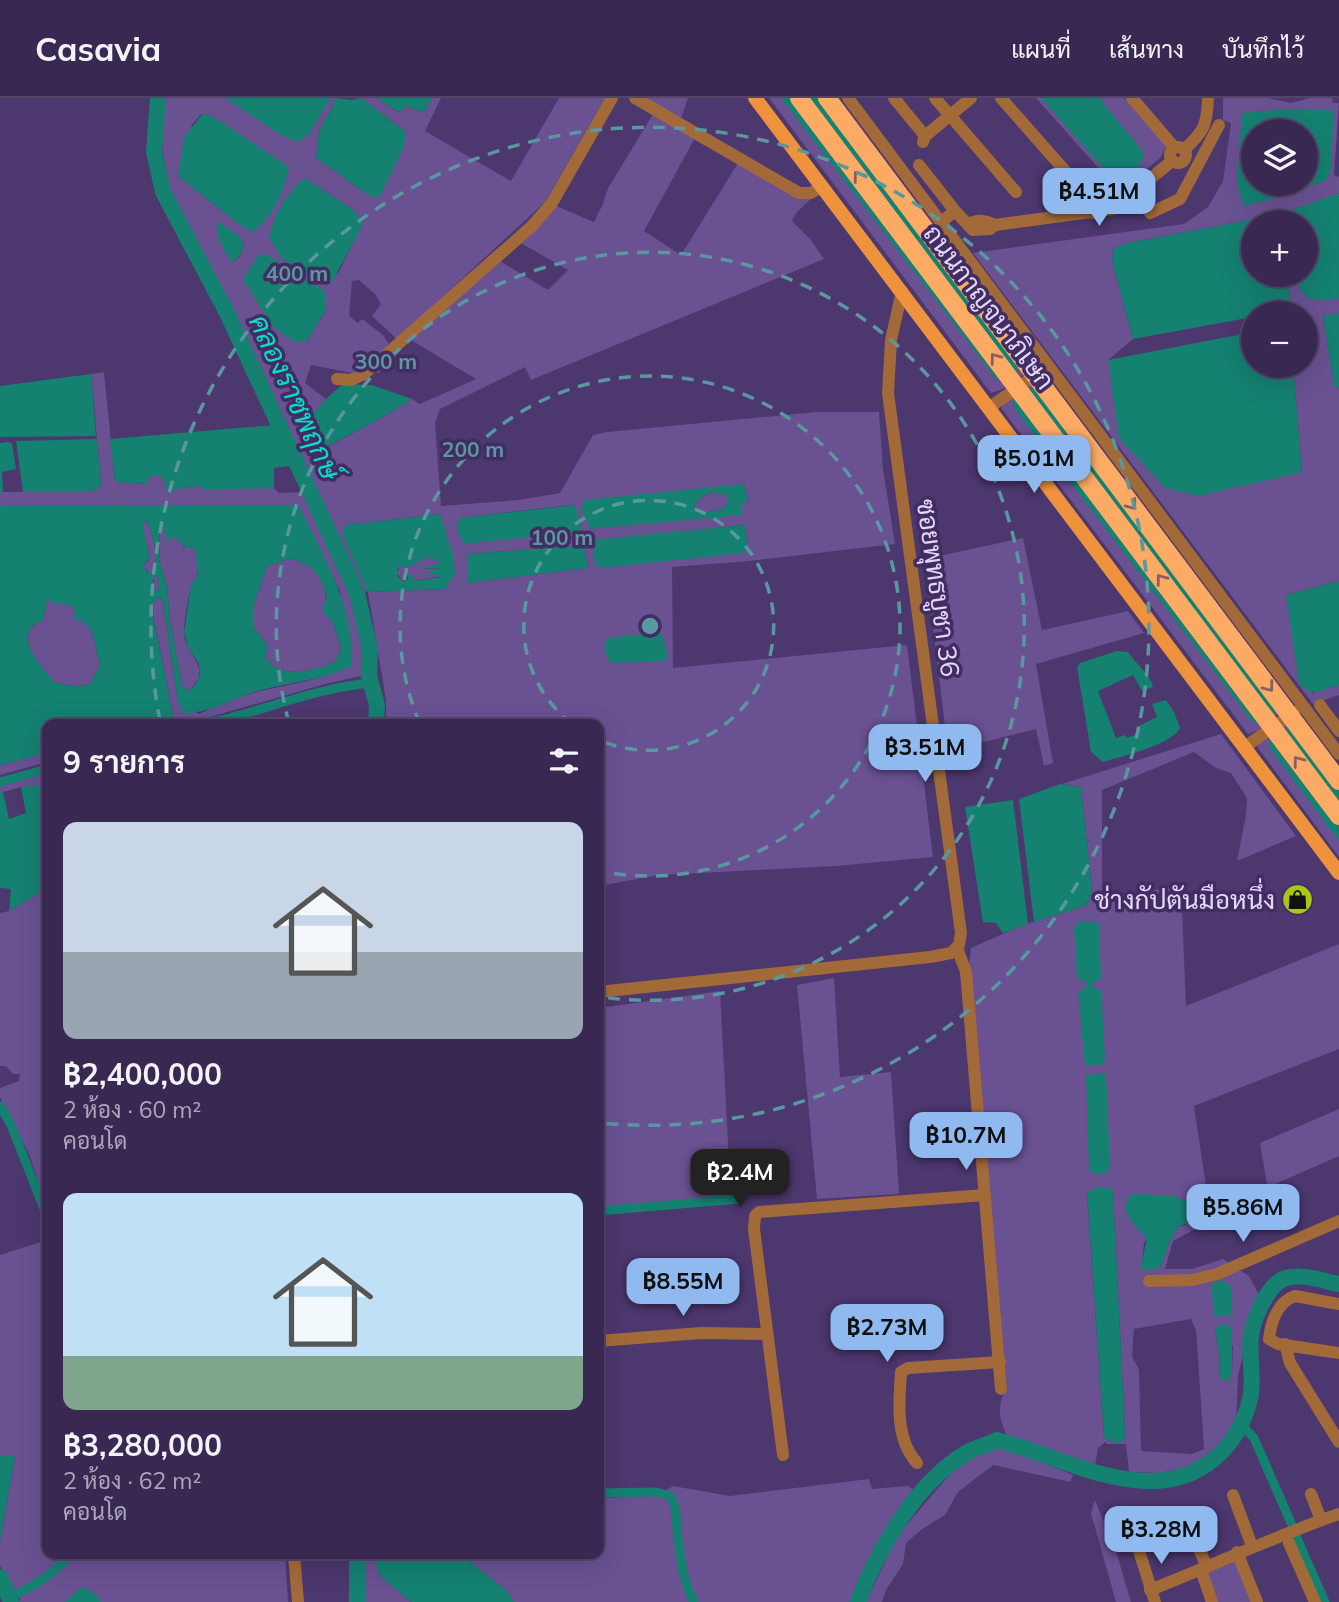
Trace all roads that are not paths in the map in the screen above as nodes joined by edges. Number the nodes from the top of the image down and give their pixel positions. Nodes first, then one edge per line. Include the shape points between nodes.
1 (612, 98) edge
2 (635, 98) edge
3 (755, 98) edge
4 (799, 98) edge
5 (827, 98) edge
6 (848, 98) edge
7 (894, 98) edge
8 (935, 98) edge
9 (971, 98) edge
10 (1001, 98) edge
11 (1132, 98) edge
12 (1208, 98) edge
13 (950, 116) junction
14 (1219, 125) dead end
15 (923, 142) junction
16 (1179, 154) junction
17 (919, 165) junction
18 (1196, 169) junction
19 (910, 179) junction
20 (822, 186) junction
21 (1016, 192) dead end
22 (956, 211) junction
23 (1092, 212) junction
24 (1150, 213) dead end
25 (941, 222) junction
26 (902, 291) junction
27 (1049, 367) junction
28 (337, 379) dead end
29 (990, 407) junction
30 (1320, 705) dead end
31 (1303, 706) junction
32 (1339, 730) edge
33 (1245, 747) junction
34 (1339, 754) edge
35 (1339, 781) edge
36 (1339, 816) edge
37 (1339, 873) edge
38 (957, 948) junction
39 (604, 991) edge
40 (985, 1195) junction
41 (1339, 1221) edge
42 (1149, 1281) dead end
43 (1339, 1304) edge
44 (767, 1334) junction
45 (604, 1341) edge
46 (1285, 1344) junction
47 (1339, 1353) edge
48 (1000, 1362) junction
49 (1001, 1389) dead end
50 (1339, 1442) edge
51 (783, 1455) dead end
52 (917, 1463) dead end
53 (1311, 1494) dead end
54 (1233, 1495) dead end
55 (1339, 1514) edge
56 (1186, 1519) dead end
57 (1321, 1520) junction
58 (1136, 1541) dead end
59 (1289, 1543) dead end
60 (1252, 1546) junction
61 (1237, 1552) junction
62 (294, 1559) edge
63 (1204, 1568) junction
64 (1153, 1596) edge
65 (299, 1602) edge
66 (1212, 1602) edge
67 (1257, 1602) edge
68 (1315, 1602) edge

1 - 28 street via 552,203 532,226 364,374 351,380
2 - 20 street via 799,193
3 - 20 main road
36 -> 4 highway, ถนนกาญจนาภิเษก, bridge
5 -> 35 highway, ถนนกาญจนาภิเษก, bridge
6 - 19 street
7 - 15 street
8 - 13 street
9 - 13 street
10 - 23 street via 1088,197
11 - 16 street
12 - 16 street via 1204,129
13 - 15 street
13 - 21 street
14 - 18 street
15 - 17 street
16 - 18 street
16 - 23 street via 1121,205
17 - 19 street
17 - 22 street
18 - 24 street via 1180,199
19 - 25 street
20 - 26 main road
22 - 23 street via 968,225
22 - 25 street
25 - 27 street
26 - 29 main road
26 - 38 street, ซอยพุทธบูชา 36 via 891,340 888,393 961,933
27 - 29 street
27 - 31 street
29 - 33 main road
30 - 32 street
31 - 33 street
31 - 34 street
33 - 37 main road
38 - 39 street via 929,957
38 - 40 street, ซอยพุทธบูชา 36 via 966,972
40 - 44 street via 759,1212 753,1220
40 - 48 street, ซอยพุทธบูชา 36
41 - 42 street via 1217,1274
43 - 46 street via 1296,1297 1287,1300 1275,1316 1269,1339
44 - 45 street via 701,1333
44 - 51 street
46 - 47 street
46 - 50 street via 1290,1363
48 - 49 street, ซอยพุทธบูชา 36
48 - 52 street via 901,1372 899,1415 905,1445
53 - 57 street
54 - 60 street
55 - 57 street
56 - 63 street
57 - 60 street
58 - 64 street
59 - 68 street
60 - 61 street
61 - 63 street
61 - 67 street
62 - 65 street
63 - 64 street
63 - 66 street

